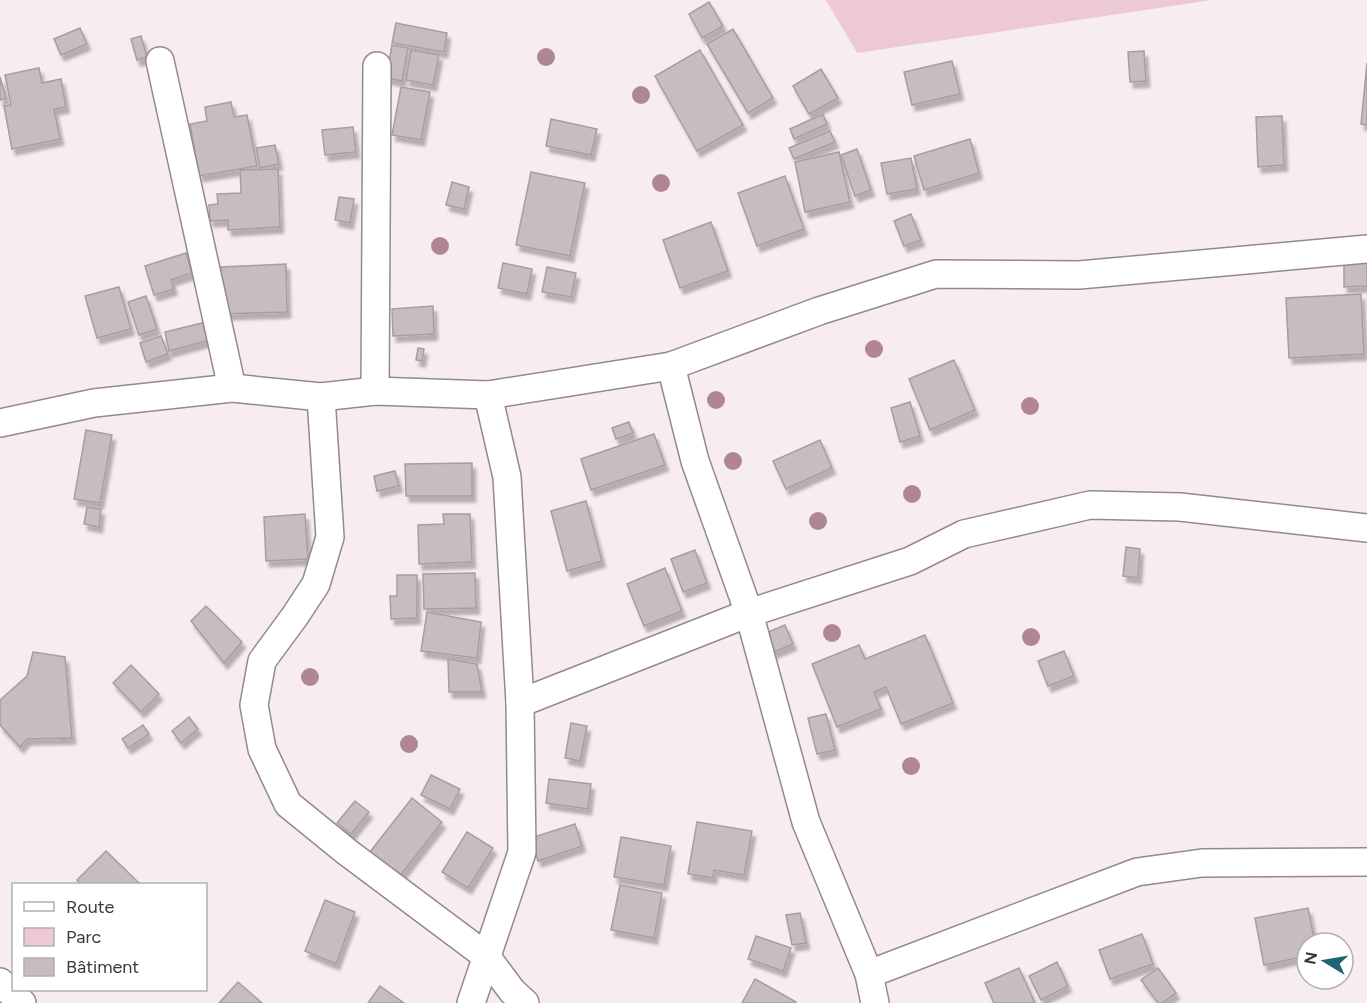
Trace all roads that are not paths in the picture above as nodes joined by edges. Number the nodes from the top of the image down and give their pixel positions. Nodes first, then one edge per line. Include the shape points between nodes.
1 (160, 61) dead end
2 (377, 66) dead end
3 (1367, 249) edge
4 (671, 366) junction
5 (232, 388) junction
6 (375, 391) junction
7 (488, 395) junction
8 (321, 397) junction
9 (0, 423) edge
10 (1367, 528) edge
11 (749, 613) junction
12 (520, 703) junction
13 (1367, 861) edge
14 (486, 956) junction
15 (869, 974) junction
16 (0, 982) edge
17 (22, 1003) edge
18 (471, 1003) edge
19 (525, 1003) edge
20 (875, 1003) edge

1 - 5 street
2 - 6 street
3 - 4 street via 1079,275 936,274 819,311
4 - 7 street
4 - 11 street via 695,461
5 - 8 street
5 - 9 street via 94,403
6 - 7 street
6 - 8 street
7 - 12 street via 507,477
8 - 14 street via 330,537 316,584 262,661 254,705 262,749 288,804
10 - 11 street via 1180,507 1090,505 963,534 910,561
11 - 12 street
11 - 15 street via 806,822
12 - 14 street via 522,852
13 - 15 street via 1202,863 1137,872
14 - 18 street
14 - 19 street
15 - 20 street
16 - 17 street

